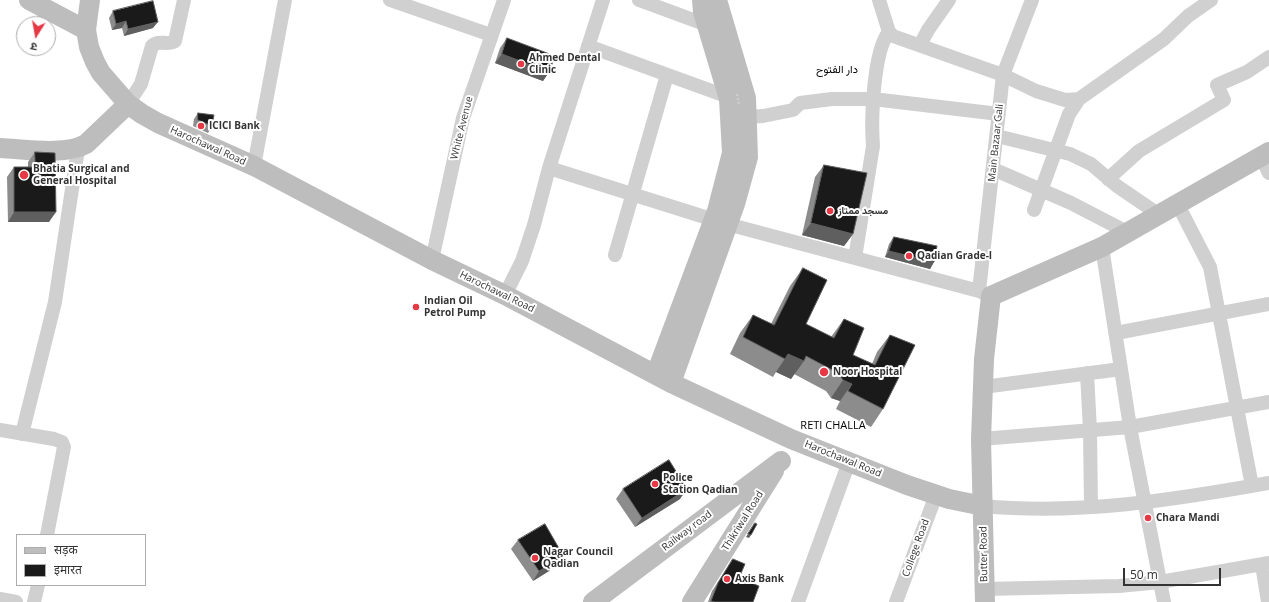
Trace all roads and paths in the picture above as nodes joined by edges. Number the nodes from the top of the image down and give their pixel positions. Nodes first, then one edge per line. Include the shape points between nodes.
1 (29, 0) edge
2 (90, 0) edge
3 (184, 0) edge
4 (285, 0) edge
5 (390, 0) edge
6 (504, 0) edge
7 (602, 0) edge
8 (639, 0) edge
9 (879, 0) edge
10 (949, 0) edge
11 (1032, 0) edge
12 (1211, 0) edge
13 (709, 9) edge
14 (86, 30) junction
15 (889, 32) junction
16 (491, 34) junction
17 (920, 45) junction
18 (588, 46) junction
19 (1269, 57) edge
20 (667, 75) junction
21 (1003, 75) junction
22 (873, 99) junction
23 (1078, 99) junction
24 (740, 102) junction
25 (128, 104) junction
26 (999, 114) junction
27 (997, 136) junction
28 (0, 148) edge
29 (78, 149) junction
30 (1055, 150) junction
31 (1266, 161) edge
32 (254, 166) junction
33 (549, 168) junction
34 (993, 169) junction
35 (1108, 179) junction
36 (1041, 190) junction
37 (633, 194) junction
38 (1177, 203) junction
39 (1034, 210) dead end
40 (1158, 214) junction
41 (721, 221) junction
42 (1127, 232) junction
43 (1102, 247) junction
44 (615, 255) dead end
45 (855, 258) junction
46 (432, 260) junction
47 (985, 294) junction
48 (505, 295) junction
49 (1269, 304) edge
50 (1220, 314) junction
51 (1116, 333) junction
52 (1121, 369) junction
53 (1087, 373) junction
54 (664, 378) junction
55 (983, 387) junction
56 (1269, 402) edge
57 (1236, 408) junction
58 (1130, 427) junction
59 (0, 430) edge
60 (1090, 430) junction
61 (22, 434) junction
62 (791, 439) junction
63 (981, 439) junction
64 (781, 461) junction
65 (849, 462) junction
66 (1269, 482) edge
67 (1252, 486) junction
68 (936, 495) junction
69 (1145, 503) junction
70 (983, 506) junction
71 (1091, 507) junction
72 (47, 534) edge
73 (1265, 564) edge
74 (1160, 582) junction
75 (38, 586) edge
76 (984, 596) edge
77 (0, 599) edge
78 (16, 602) edge
79 (34, 602) edge
80 (593, 602) edge
81 (692, 602) edge
82 (798, 602) edge
83 (896, 602) edge
84 (1164, 602) edge
85 (1268, 602) edge

1 - 14 main road
2 - 14 main road, Harochawal Road
3 - 25 street via 177,37 172,43 158,42 152,46 141,84
4 - 32 street
5 - 16 street
6 - 16 street, White Avenue
7 - 18 street
8 - 13 street
9 - 15 street
10 - 17 street
11 - 21 street, Main Bazaar Gali
12 - 23 street via 1188,16 1164,39
13 - 24 main road
14 - 25 main road, Harochawal Road via 89,47 101,73
15 - 17 street via 893,36
15 - 22 street via 884,39 875,76
16 - 46 street, White Avenue via 463,118
17 - 21 street
18 - 20 street
18 - 33 street
19 - 35 street via 1247,72 1217,85 1224,100 1139,152
20 - 24 street
20 - 37 street
21 - 23 street via 1036,91 1065,100
21 - 26 street, Main Bazaar Gali
22 - 24 street via 800,102 793,110 763,116
22 - 26 street
22 - 45 street via 873,146
23 - 30 street via 1069,114
24 - 41 main road via 723,193
24 - 41 main road via 748,157 735,204
25 - 29 main road
25 - 32 main road, Harochawal Road via 158,123
26 - 27 street, Main Bazaar Gali
27 - 30 street
27 - 34 street, Main Bazaar Gali
28 - 29 main road
29 - 61 street via 57,295
30 - 35 street via 1091,164
30 - 36 street
31 - 38 main road
32 - 46 main road, Harochawal Road
33 - 37 street
33 - 48 street via 527,246
34 - 36 street
34 - 47 street, Main Bazaar Gali
35 - 40 street
36 - 39 street
36 - 42 street
37 - 41 street
37 - 44 street
38 - 40 main road
38 - 50 street via 1210,267
40 - 42 main road
41 - 45 street
41 - 54 main road
42 - 43 main road
43 - 47 main road
43 - 51 street
45 - 47 street
46 - 48 main road, Harochawal Road
47 - 55 main road, Butter Road
48 - 54 main road, Harochawal Road
49 - 50 street
50 - 51 street
50 - 57 street
51 - 52 street
52 - 53 street
52 - 58 street
53 - 55 street
53 - 60 street
54 - 62 main road, Harochawal Road
55 - 63 main road, Butter Road
56 - 57 street
57 - 58 street
57 - 67 street
58 - 60 street
58 - 69 street
59 - 61 street
60 - 63 street
60 - 71 street
61 - 72 street via 60,440 64,446
62 - 64 main road, Thikriwal Road
62 - 65 main road, Harochawal Road
63 - 70 main road, Butter Road
64 - 80 main road, Railway road
64 - 81 main road, Thikriwal Road
65 - 68 main road, Harochawal Road
65 - 82 street
66 - 67 street
67 - 69 street
68 - 70 main road, Harochawal Road
68 - 83 street, College Road
69 - 71 street
69 - 74 street
70 - 71 street via 1035,509
70 - 76 main road, Butter Road
73 - 74 street
73 - 85 street
74 - 76 street
74 - 84 street
75 - 79 street
77 - 78 street

